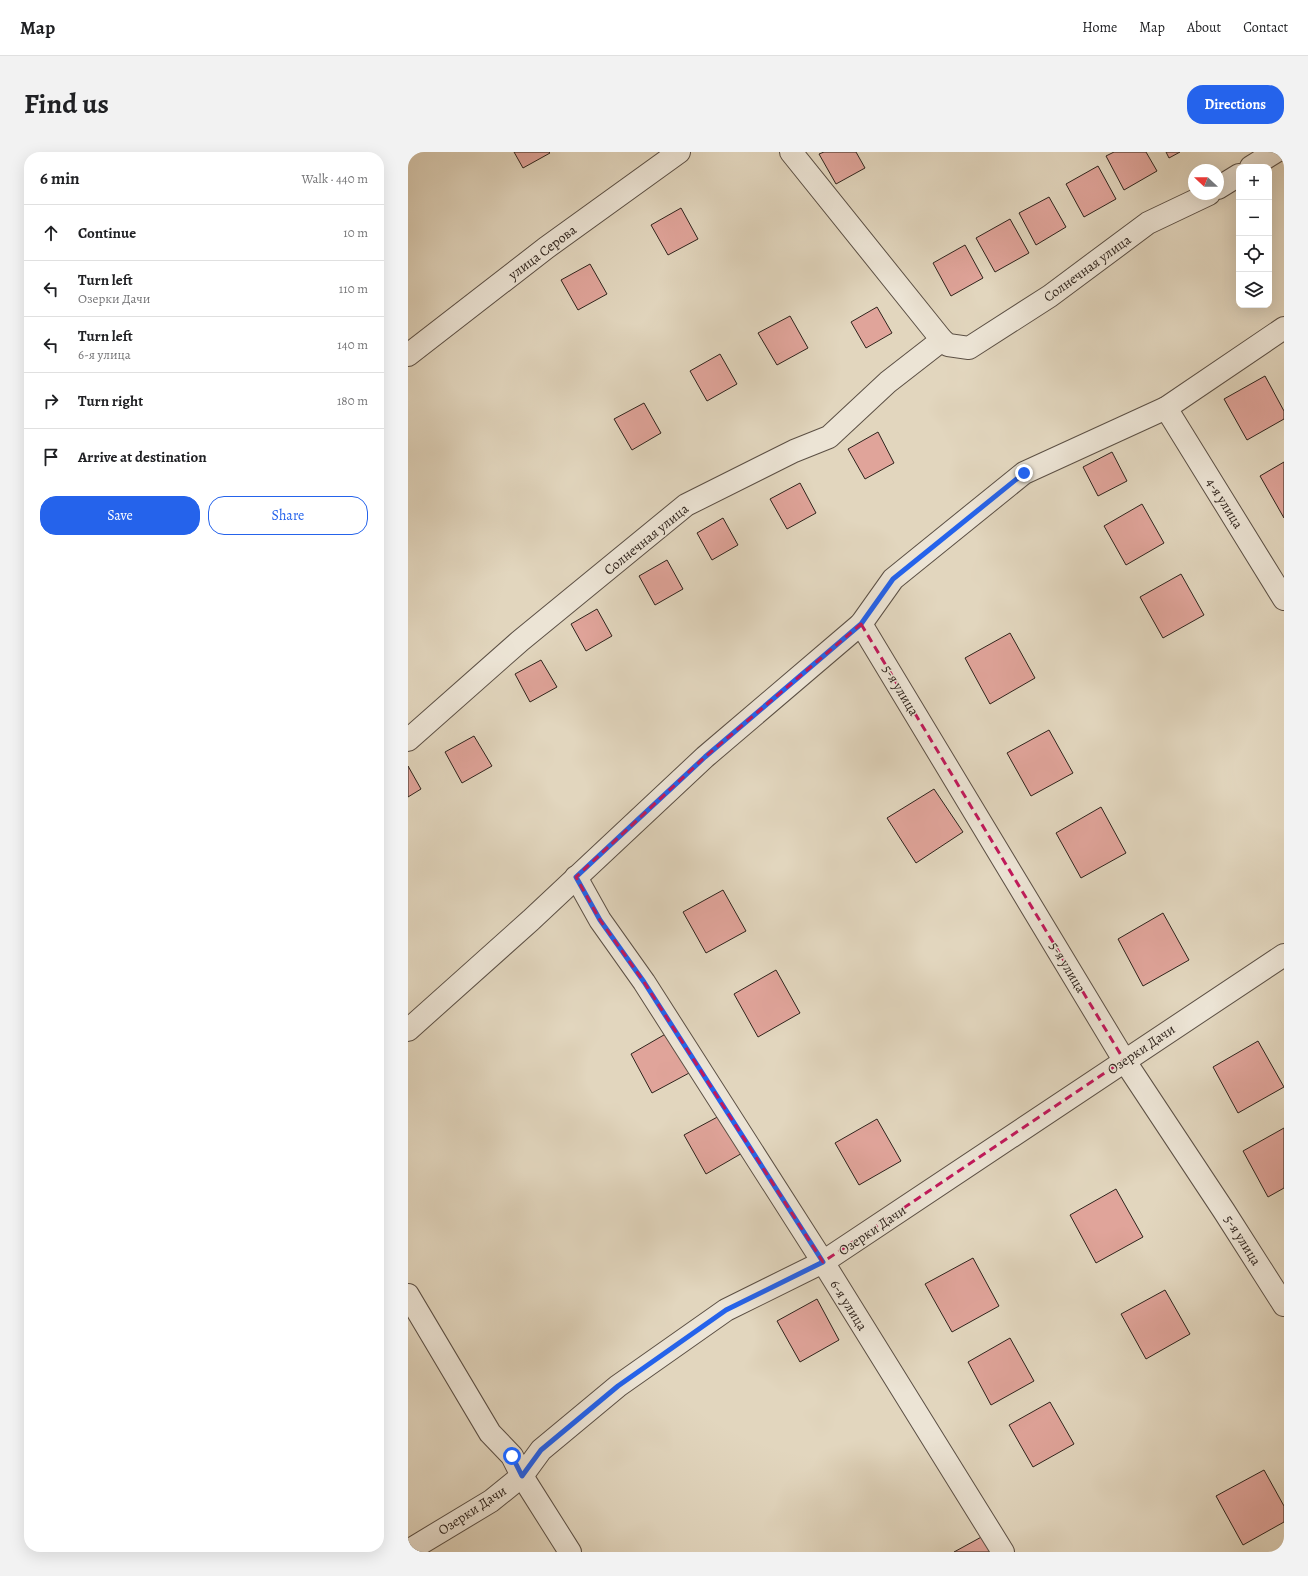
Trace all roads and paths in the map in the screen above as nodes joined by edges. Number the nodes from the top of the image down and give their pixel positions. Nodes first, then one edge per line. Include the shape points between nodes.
1 (679, 152) edge
2 (792, 152) edge
3 (1275, 152) edge
4 (1256, 164) edge
5 (1236, 177) edge
6 (1224, 184) edge
7 (1196, 200) edge
8 (1284, 328) edge
9 (942, 340) junction
10 (408, 355) edge
11 (1166, 408) junction
12 (1284, 599) edge
13 (861, 624) junction
14 (408, 740) edge
15 (576, 877) junction
16 (1284, 955) edge
17 (408, 1030) edge
18 (1124, 1060) junction
19 (823, 1262) junction
20 (408, 1295) edge
21 (1284, 1305) edge
22 (522, 1476) junction
23 (408, 1551) edge
24 (570, 1552) edge
25 (1003, 1552) edge

1 - 10 street, улица Серова via 546,248
2 - 9 street
3 - 4 street
5 - 6 street
7 - 9 street, Солнечная улица via 1148,223 1050,296 969,348 948,345
8 - 11 street
9 - 14 street, Солнечная улица via 888,382 829,437 794,451 686,505 520,641
11 - 12 street, 4-я улица
11 - 13 street via 1024,473 893,579
13 - 15 street via 705,757
13 - 18 street, 5-я улица
15 - 17 street
15 - 19 street, 6-я улица via 600,920 644,982
16 - 18 street, Озерки Дачи
18 - 19 street, Озерки Дачи
18 - 21 street, 5-я улица
19 - 22 street, Озерки Дачи via 726,1310 618,1386 541,1450
19 - 25 street, 6-я улица
20 - 22 street via 490,1433 512,1456
22 - 23 street, Озерки Дачи via 491,1500
22 - 24 street

